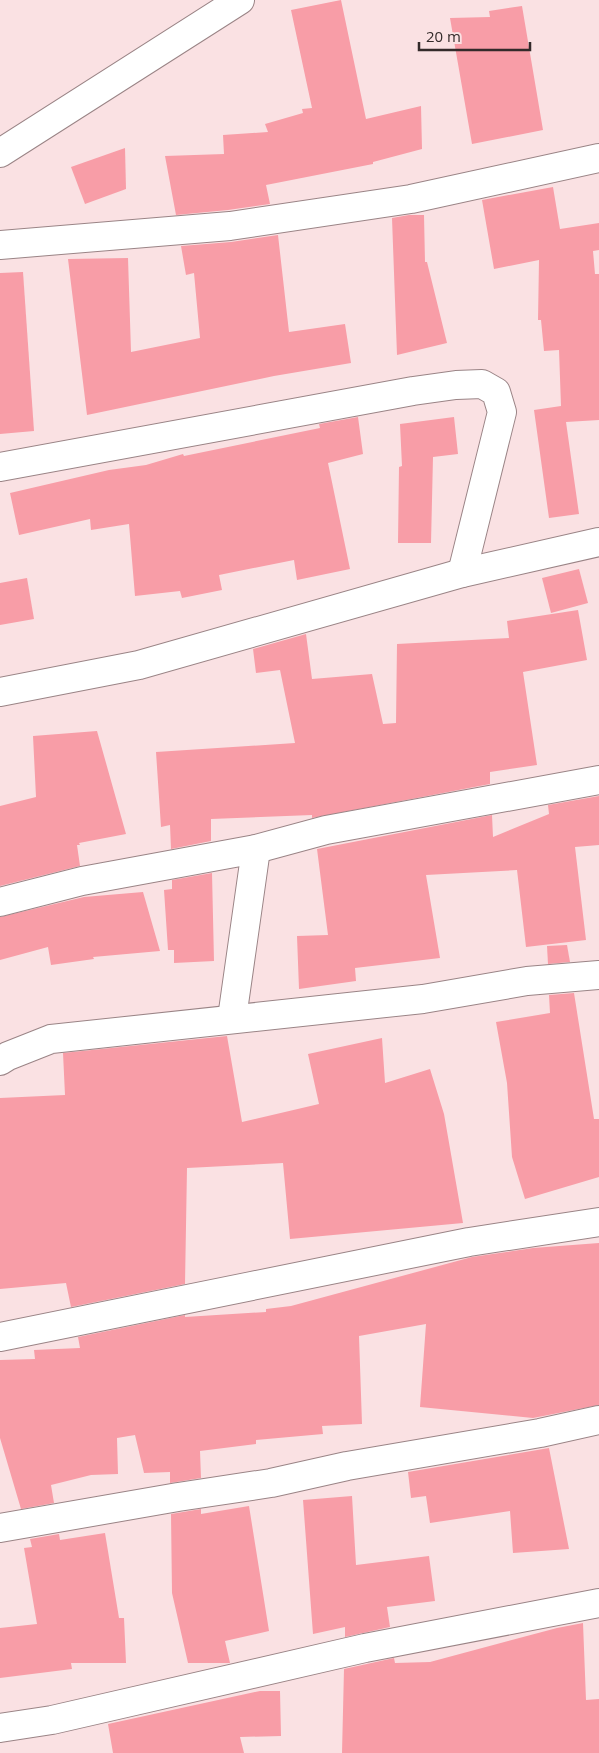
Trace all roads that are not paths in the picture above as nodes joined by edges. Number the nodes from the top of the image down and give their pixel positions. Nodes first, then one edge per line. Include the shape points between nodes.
1 (240, 0) edge
2 (0, 153) edge
3 (599, 158) edge
4 (0, 245) edge
5 (0, 467) edge
6 (599, 542) edge
7 (462, 574) junction
8 (0, 692) edge
9 (599, 780) edge
10 (256, 849) junction
11 (0, 902) edge
12 (599, 975) edge
13 (232, 1018) junction
14 (0, 1061) edge
15 (599, 1222) edge
16 (0, 1337) edge
17 (599, 1420) edge
18 (0, 1528) edge
19 (599, 1603) edge
20 (0, 1728) edge

1 - 2 street
3 - 4 street via 411,199 240,224
5 - 7 street via 413,391 482,384 496,392 502,412
6 - 7 street
7 - 8 street via 139,665
9 - 10 street via 326,830
10 - 11 street via 82,881
10 - 13 street
12 - 13 street via 528,981 423,999
13 - 14 street via 51,1039
15 - 16 street via 469,1242
17 - 18 street via 271,1483
19 - 20 street via 365,1648 52,1720

